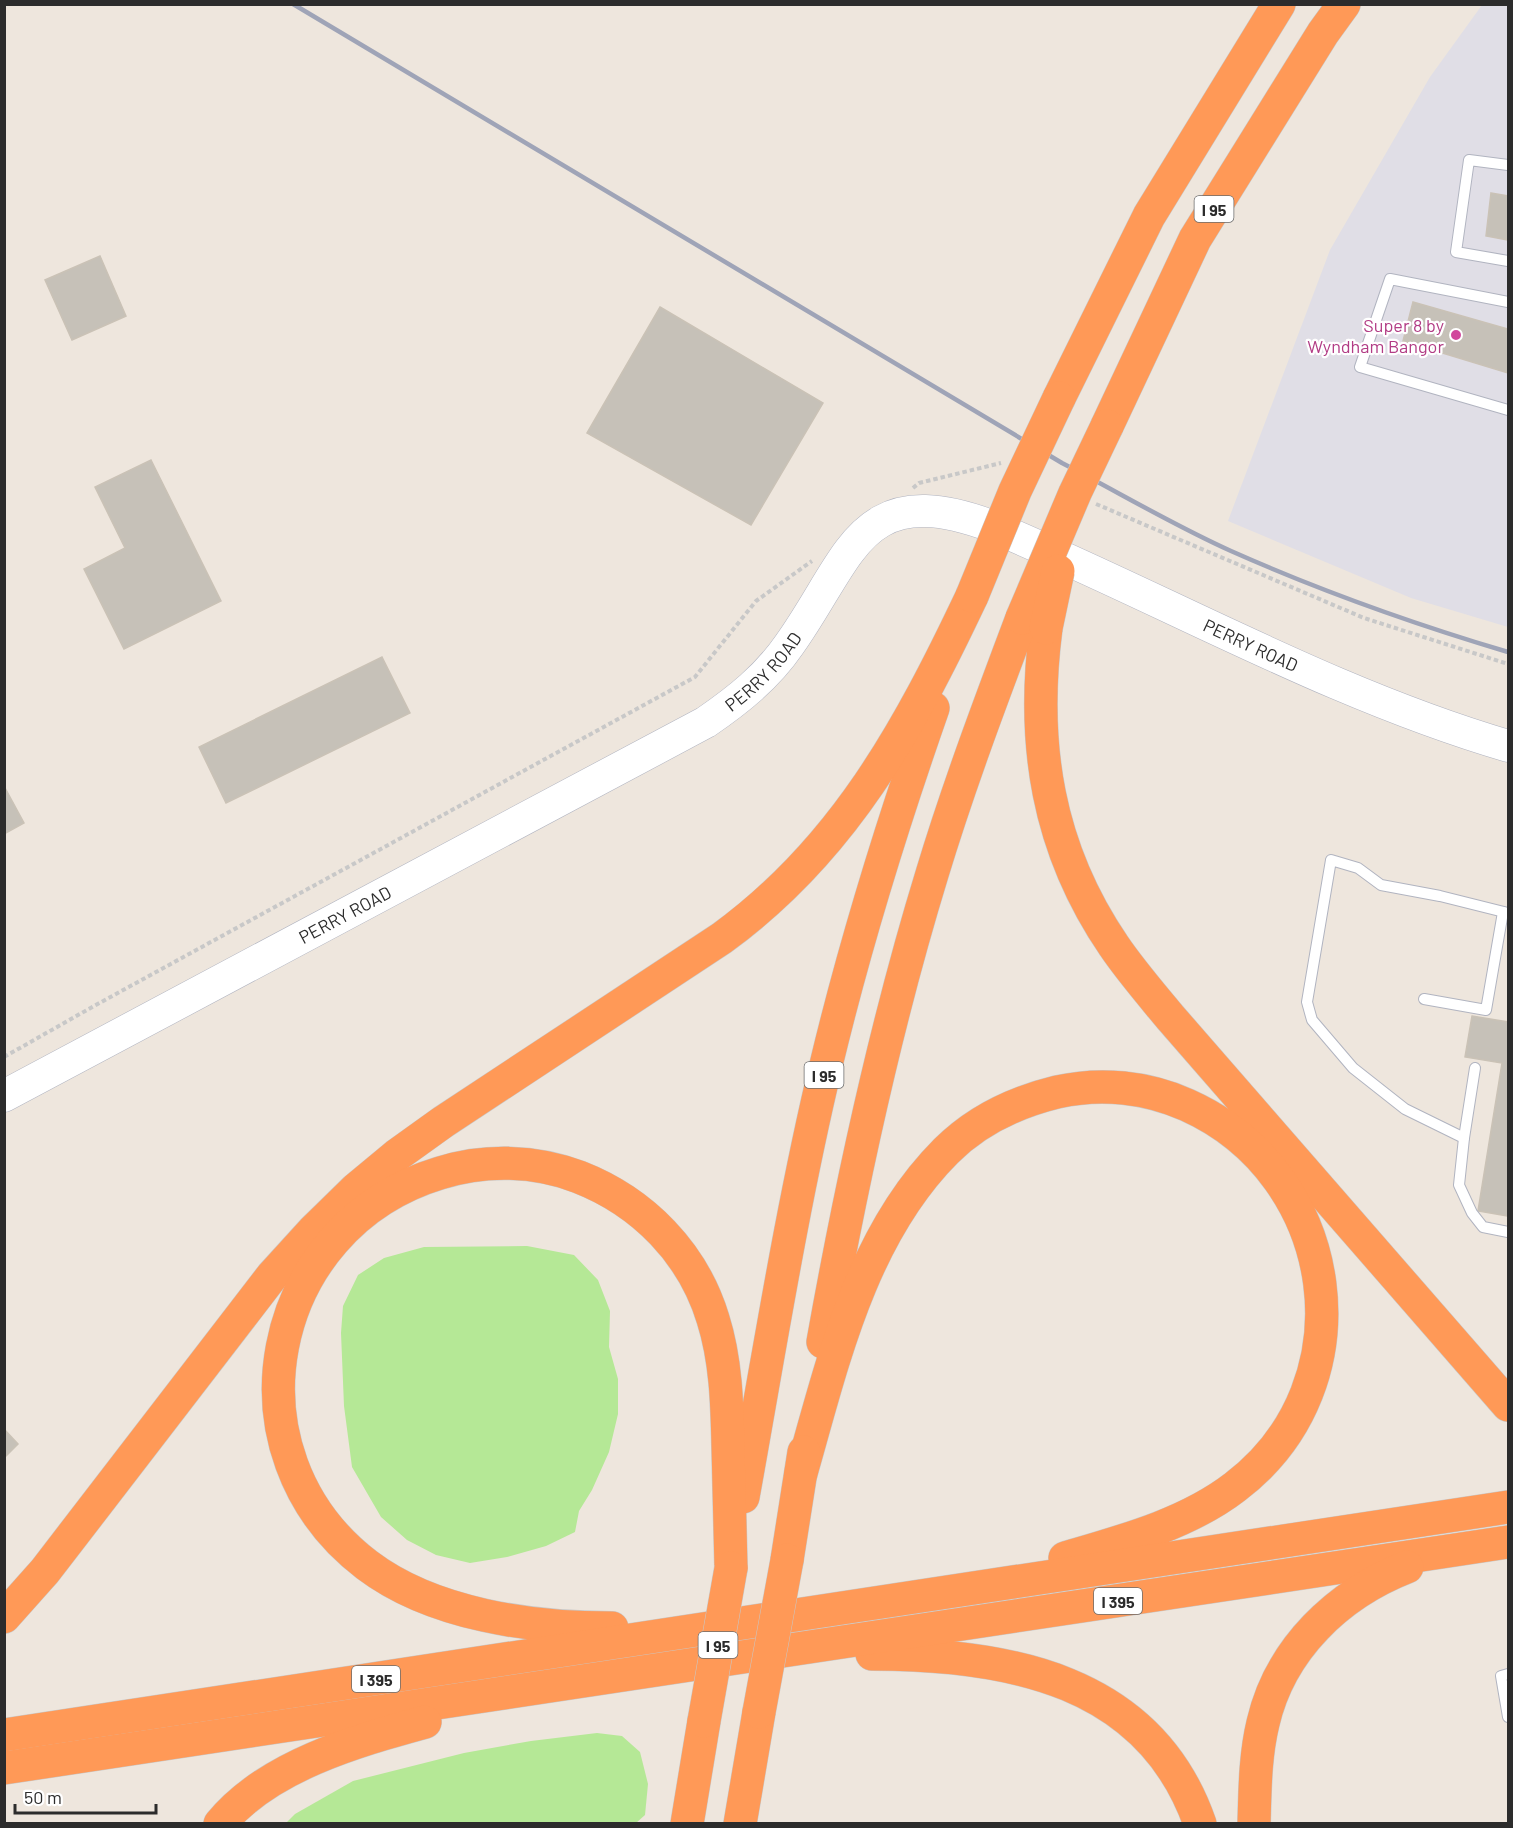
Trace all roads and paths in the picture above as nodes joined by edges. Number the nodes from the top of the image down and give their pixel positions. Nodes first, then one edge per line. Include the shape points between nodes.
1 (1278, 4) edge
2 (1344, 4) edge
3 (1509, 165) edge
4 (1509, 261) edge
5 (1509, 302) edge
6 (1509, 410) edge
7 (972, 596) junction
8 (1034, 623) junction
9 (1509, 746) edge
10 (1506, 912) edge
11 (1424, 999) dead end
12 (1475, 1068) dead end
13 (4, 1096) edge
14 (1464, 1138) junction
15 (1509, 1232) edge
16 (1509, 1405) edge
17 (801, 1473) junction
18 (1509, 1507) edge
19 (1509, 1542) edge
20 (1458, 1549) junction
21 (731, 1568) junction
22 (895, 1601) junction
23 (4, 1617) edge
24 (748, 1623) junction
25 (742, 1657) junction
26 (1509, 1674) edge
27 (592, 1680) junction
28 (759, 1712) junction
29 (1509, 1717) edge
30 (4, 1735) edge
31 (4, 1768) edge
32 (220, 1824) edge
33 (687, 1824) edge
34 (740, 1824) edge
35 (762, 1824) edge
36 (1200, 1824) edge
37 (1254, 1824) edge

1 - 7 highway, I 95, bridge via 1149,216 1015,491
2 - 8 highway, I 95, bridge via 1196,238 1090,460
3 - 4 lane via 1469,160 1456,252
5 - 6 lane via 1390,279 1360,367
7 - 21 highway, I 95 via 883,861 826,1066 783,1274
7 - 23 highway via 885,761 805,865 763,906 722,938 442,1122 356,1189 272,1276 45,1571
8 - 16 highway via 1046,783 1064,848 1095,916 1158,1002
8 - 17 highway, I 95 via 952,810 895,1006 849,1207
9 - 13 street, PERRY ROAD via 1358,691 991,526 951,513 910,510 879,522 862,535 778,660 738,699 706,722
10 - 11 lane via 1486,1010
10 - 14 lane via 1381,885 1358,868 1331,861 1307,1002 1312,1020 1353,1068 1405,1109
12 - 14 lane
14 - 15 lane via 1459,1185 1472,1213 1483,1227
17 - 22 highway via 846,1325 884,1236 938,1160 982,1123 1027,1101 1063,1091 1114,1087 1148,1092 1183,1103 1228,1127 1280,1179 1314,1252 1321,1290 1321,1328 1316,1366 1302,1405 1266,1461 1213,1502 1141,1534 1019,1571
17 - 28 highway, I 95, bridge
18 - 22 highway, I 395
19 - 20 highway, I 395
20 - 25 highway, I 395
20 - 37 highway via 1400,1569 1353,1595 1324,1619 1293,1655 1277,1681 1263,1723 1256,1765
21 - 24 highway via 726,1392 718,1335 693,1271 670,1239 640,1212 608,1190 553,1169 513,1163 470,1166 426,1177 386,1196 368,1207 322,1254 300,1290 287,1328 279,1404 288,1449 305,1491 327,1525 353,1553 413,1591 517,1622 599,1628
21 - 33 highway, I 95, bridge
22 - 24 highway, I 395
24 - 30 highway, I 395
25 - 27 highway, I 395
25 - 36 highway via 951,1656 997,1663 1071,1685 1113,1708 1148,1738 1176,1772
26 - 29 lane via 1501,1676
27 - 31 highway, I 395
27 - 32 highway via 447,1716 335,1751 270,1782 239,1803
28 - 34 highway, I 95
28 - 35 highway

